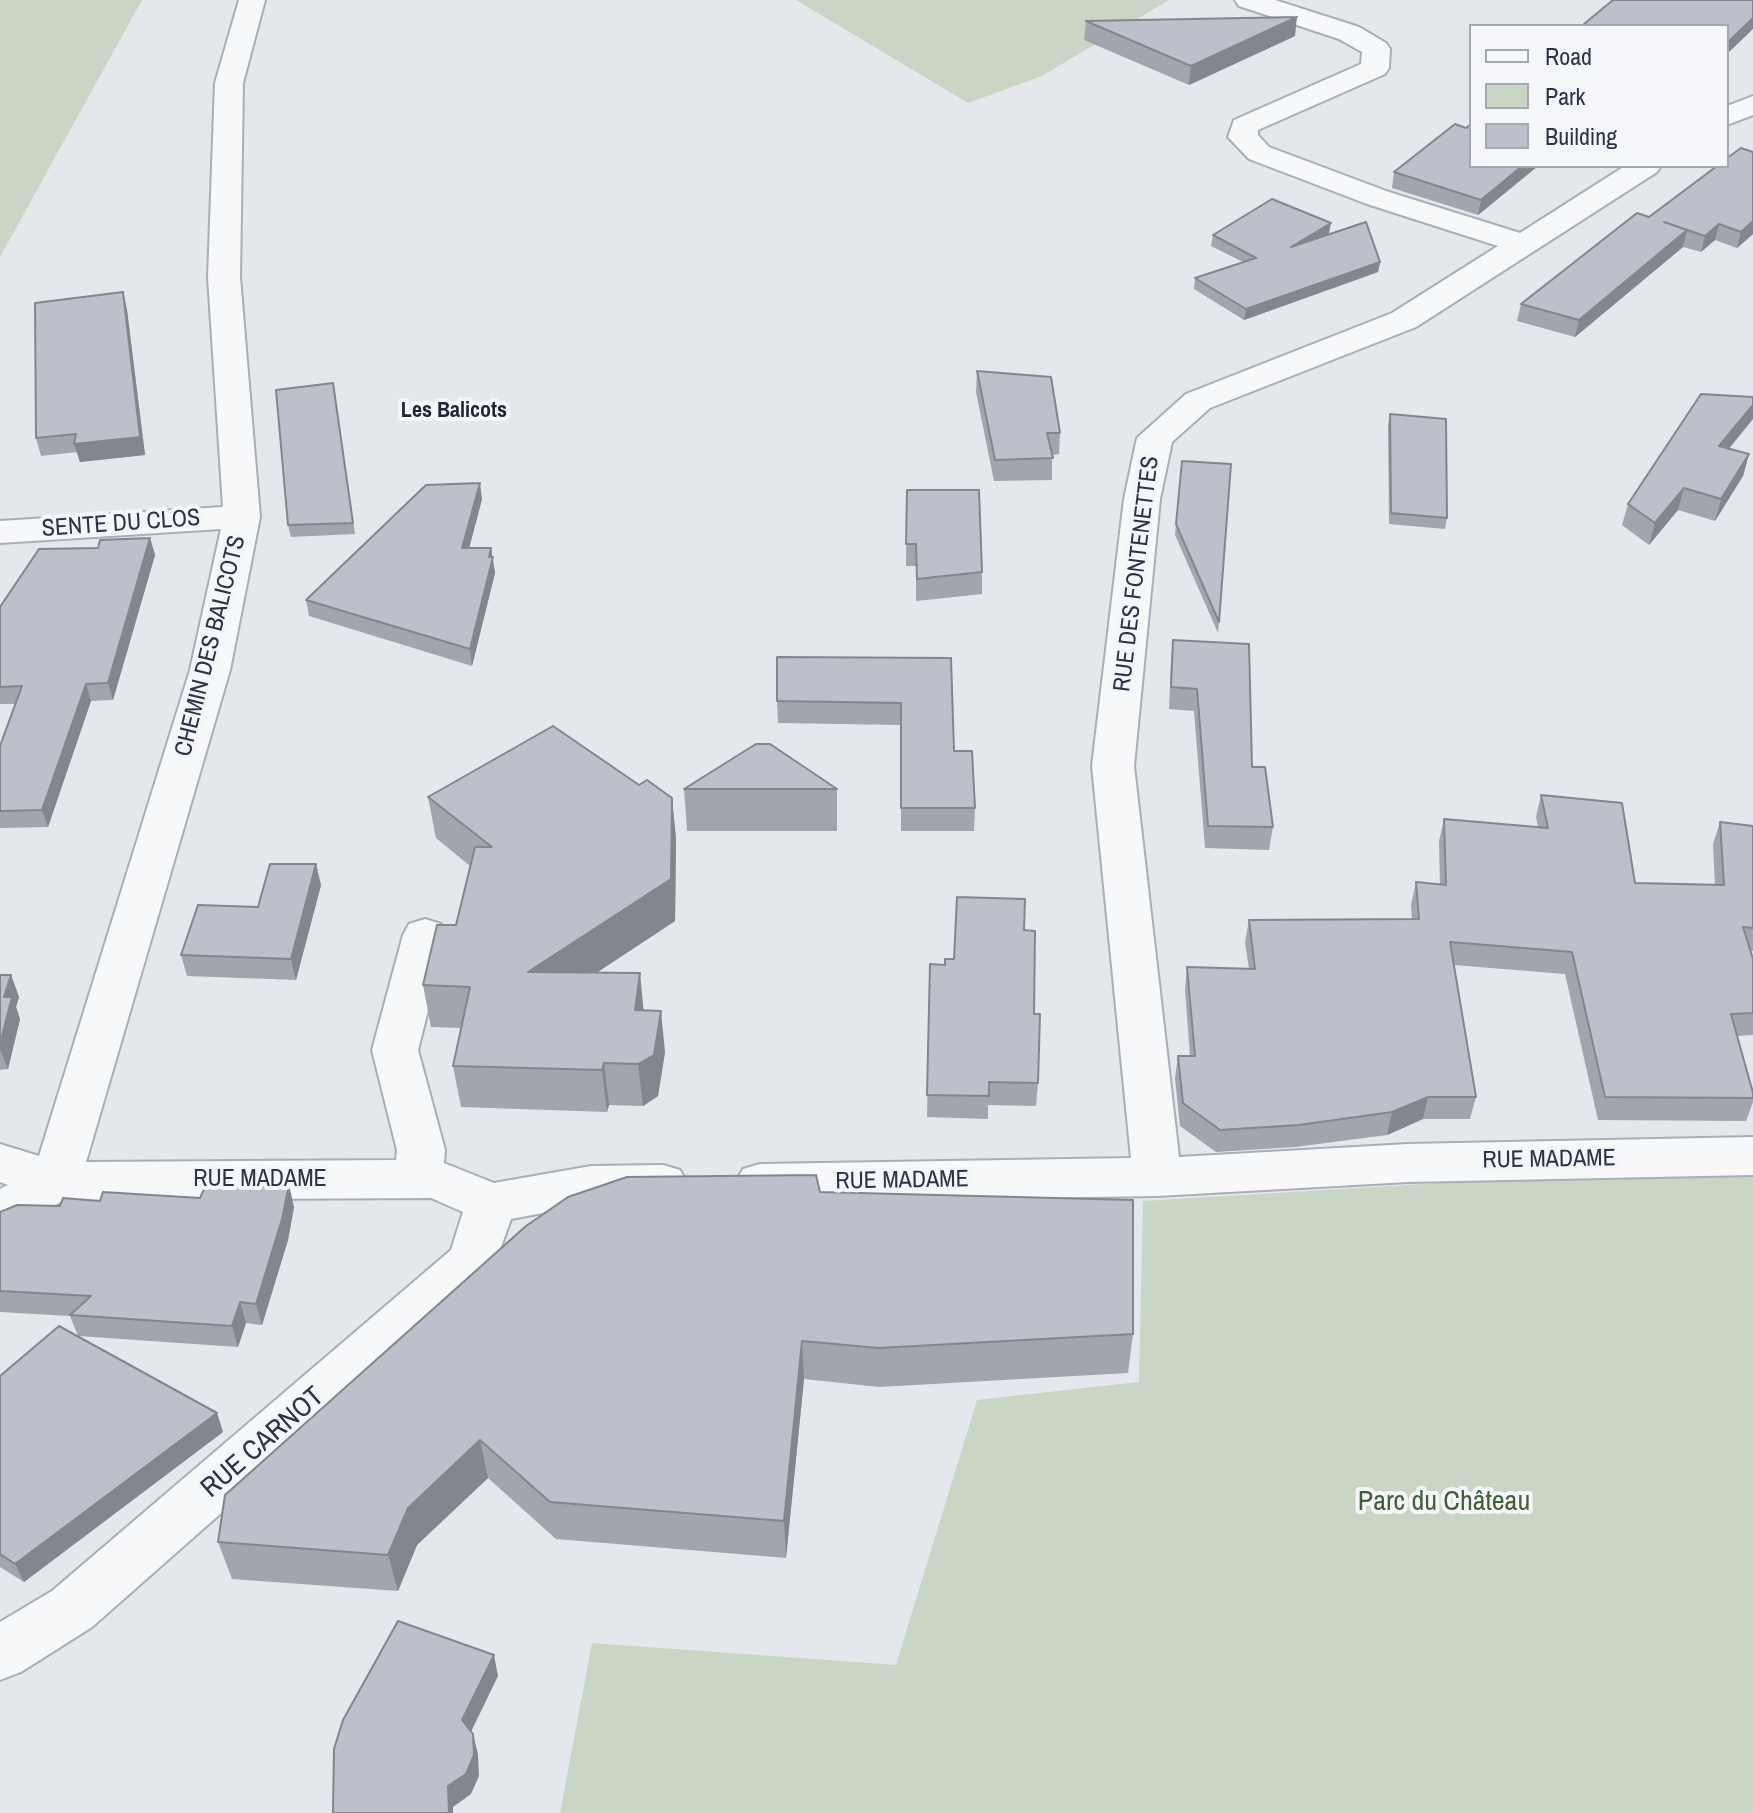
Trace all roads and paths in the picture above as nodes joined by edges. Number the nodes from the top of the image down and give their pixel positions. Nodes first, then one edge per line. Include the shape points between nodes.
1 (252, 0) edge
2 (1248, 0) edge
3 (1753, 105) edge
4 (1729, 115) edge
5 (1643, 168) edge
6 (1523, 243) junction
7 (242, 517) junction
8 (0, 532) edge
9 (425, 935) dead end
10 (1753, 1156) edge
11 (0, 1163) edge
12 (1157, 1177) junction
13 (418, 1180) junction
14 (56, 1181) junction
15 (491, 1203) junction
16 (0, 1213) edge
17 (0, 1653) edge

1 - 7 street, CHEMIN DES BALICOTS via 229,83 224,277
2 - 6 street via 1349,33 1376,49 1375,68 1244,126 1243,137 1259,153
3 - 4 street
5 - 6 street, RUE DES FONTENETTES
6 - 12 street, RUE DES FONTENETTES via 1404,320 1198,401 1155,438 1142,499 1113,766
7 - 8 street, SENTE DU CLOS
7 - 14 street, CHEMIN DES BALICOTS via 210,670
9 - 13 street via 395,1050 421,1150
10 - 12 street, RUE MADAME via 1408,1163
11 - 14 street
12 - 15 street, RUE MADAME via 591,1185
13 - 14 street, RUE MADAME
13 - 15 street, RUE MADAME via 435,1179
14 - 16 street
15 - 17 street, RUE CARNOT via 473,1261 72,1609

